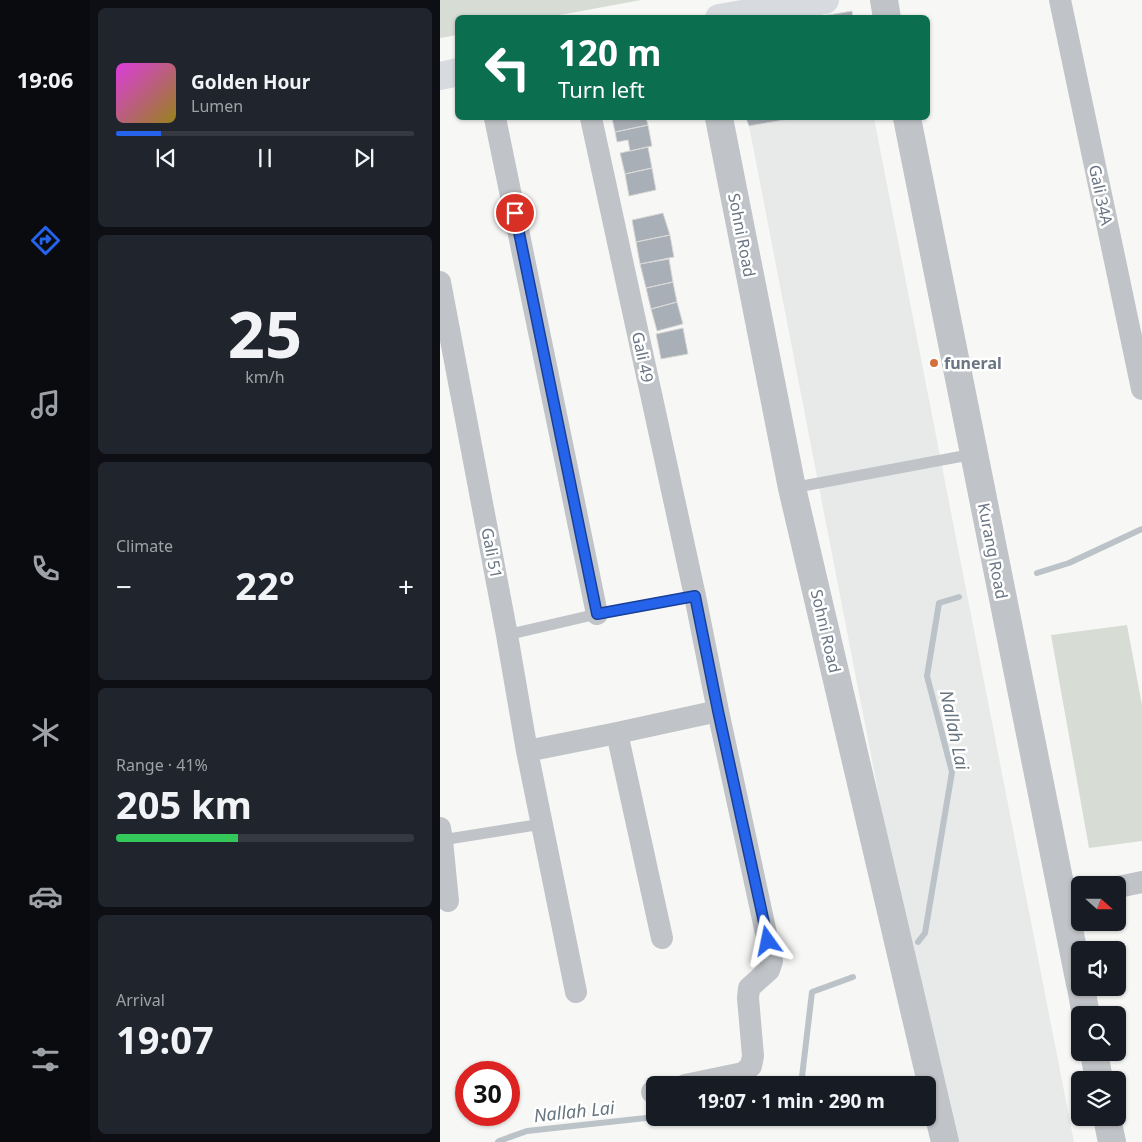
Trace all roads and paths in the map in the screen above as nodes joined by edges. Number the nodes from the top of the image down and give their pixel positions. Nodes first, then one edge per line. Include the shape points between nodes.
1 (825, 0) edge
2 (884, 0) edge
3 (1060, 0) edge
4 (737, 15) edge
5 (886, 15) edge
6 (455, 73) edge
7 (440, 76) edge
8 (496, 120) edge
9 (591, 120) edge
10 (719, 120) edge
11 (907, 120) edge
12 (440, 282) edge
13 (1142, 389) edge
14 (974, 454) junction
15 (792, 488) junction
16 (695, 596) junction
17 (597, 614) junction
18 (507, 635) junction
19 (718, 711) junction
20 (617, 733) junction
21 (527, 751) junction
22 (542, 824) junction
23 (441, 834) edge
24 (1142, 882) edge
25 (1126, 885) edge
26 (1071, 896) edge
27 (444, 902) edge
28 (662, 938) dead end
29 (576, 992) dead end
30 (728, 1076) edge
31 (1109, 1126) edge
32 (945, 1142) edge
33 (1112, 1142) edge

1 - 4 main road
2 - 5 street
3 - 13 street, Gali 34A
6 - 7 main road
8 - 17 street
9 - 16 street, Gali 49
10 - 15 street, Sohni Road
11 - 14 street, Kurang Road
12 - 18 street, Gali 51
14 - 15 lane
14 - 26 street, Kurang Road
15 - 32 street, Sohni Road
16 - 17 lane
16 - 19 street, Gali 49
17 - 18 lane
18 - 21 street, Gali 51
19 - 20 street
19 - 30 street, Gali 49 via 772,961 769,970 749,988 751,1066 743,1073
20 - 21 street
20 - 28 street
21 - 22 street, Gali 51
22 - 23 lane
22 - 29 street, Gali 51
23 - 27 street
24 - 25 street
31 - 33 street

